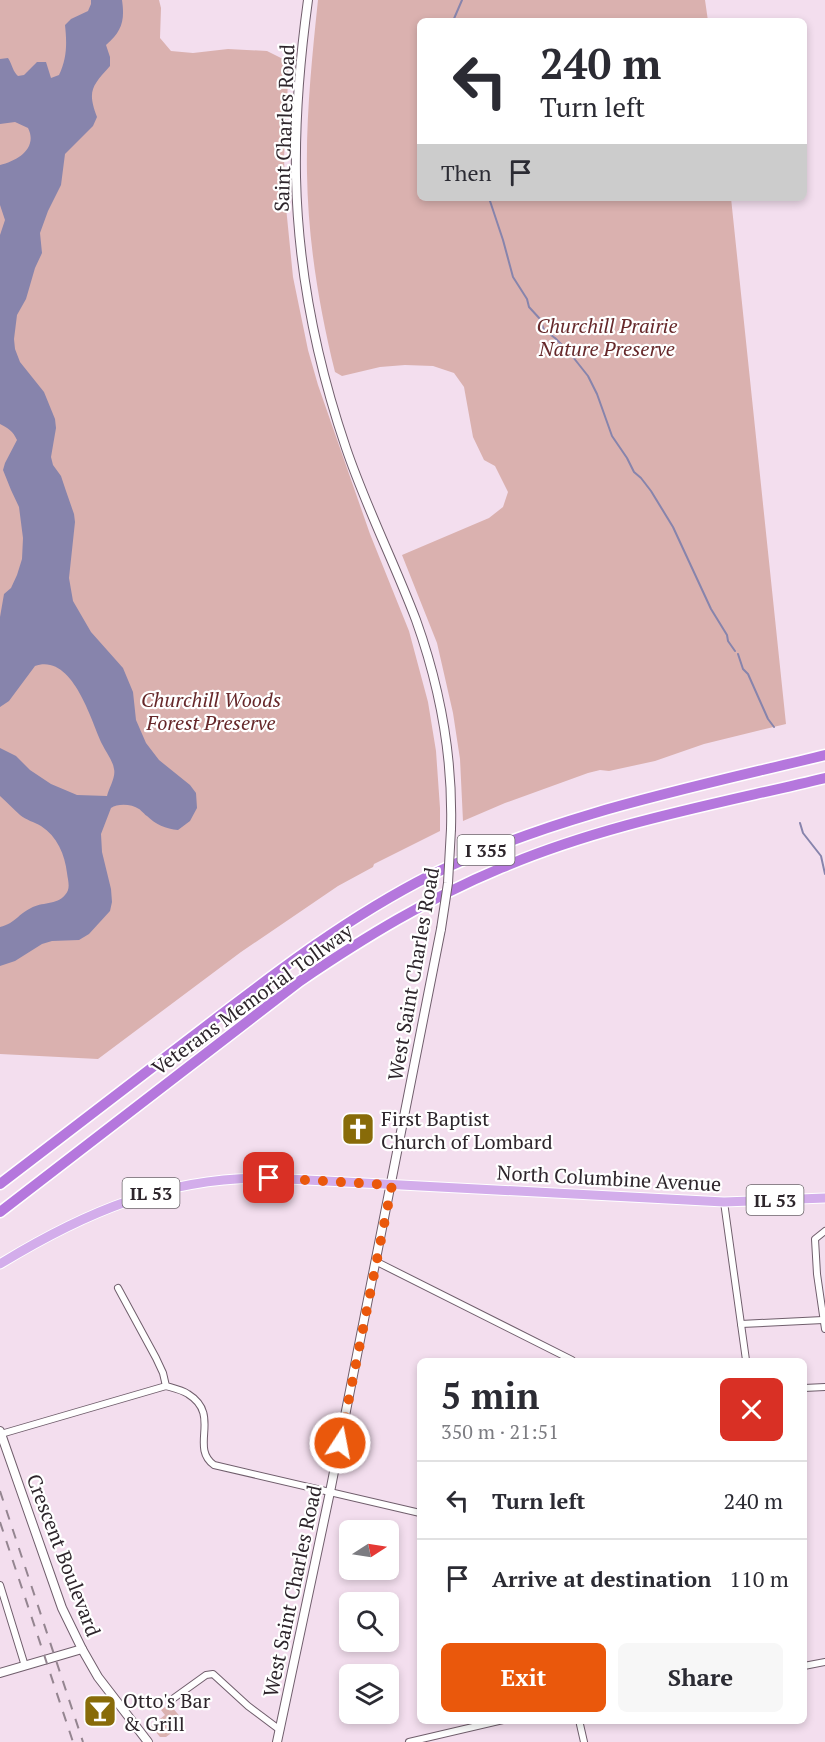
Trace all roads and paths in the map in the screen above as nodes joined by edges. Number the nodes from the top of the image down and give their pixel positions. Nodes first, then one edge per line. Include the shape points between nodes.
1 (308, 0) edge
2 (352, 466) joint
3 (825, 755) edge
4 (825, 778) edge
5 (0, 1184) edge
6 (392, 1185) junction
7 (825, 1198) edge
8 (724, 1202) junction
9 (0, 1212) edge
10 (825, 1231) edge
11 (375, 1261) junction
12 (0, 1264) edge
13 (118, 1288) dead end
14 (823, 1320) junction
15 (741, 1324) junction
16 (825, 1329) edge
17 (568, 1358) edge
18 (746, 1358) edge
19 (166, 1386) junction
20 (825, 1387) edge
21 (807, 1388) edge
22 (1, 1432) edge
23 (330, 1492) junction
24 (417, 1512) edge
25 (0, 1585) edge
26 (82, 1649) junction
27 (825, 1662) edge
28 (807, 1665) edge
29 (25, 1666) junction
30 (0, 1673) edge
31 (174, 1698) dead end
32 (489, 1724) edge
33 (580, 1724) edge
34 (280, 1730) junction
35 (442, 1738) edge
36 (148, 1742) edge
37 (277, 1742) edge
38 (410, 1742) edge
39 (584, 1742) edge

1 - 2 main road, Saint Charles Road via 297,111 298,224 314,332
2 - 6 main road, West Saint Charles Road, bridge via 411,607 429,662 450,777 449,873
3 - 5 highway, Veterans Memorial Tollway / I 355 via 564,821 430,876 357,916 286,964
4 - 9 highway, Veterans Memorial Tollway / I 355 via 576,840 502,867 428,901 300,981
6 - 8 main road, North Columbine Avenue / IL 53
6 - 11 main road, West Saint Charles Road
6 - 12 main road, IL 53 via 234,1178 173,1188 87,1216
7 - 8 main road, North Columbine Avenue / IL 53
8 - 15 street
10 - 14 street via 815,1239
11 - 17 street
11 - 23 main road, West Saint Charles Road
13 - 19 street via 156,1358
14 - 15 street
14 - 16 street
15 - 18 street
19 - 22 street
19 - 23 street via 188,1394 199,1405 205,1420 203,1450 214,1465
20 - 21 street
22 - 26 street, Crescent Boulevard via 62,1608
23 - 24 street
23 - 34 main road, West Saint Charles Road
25 - 29 street
26 - 29 main road
26 - 36 main road, Crescent Boulevard via 98,1677
27 - 28 street
29 - 30 main road
31 - 34 street via 213,1674
32 - 35 street
33 - 39 street
34 - 37 main road, West Saint Charles Road
35 - 38 street

